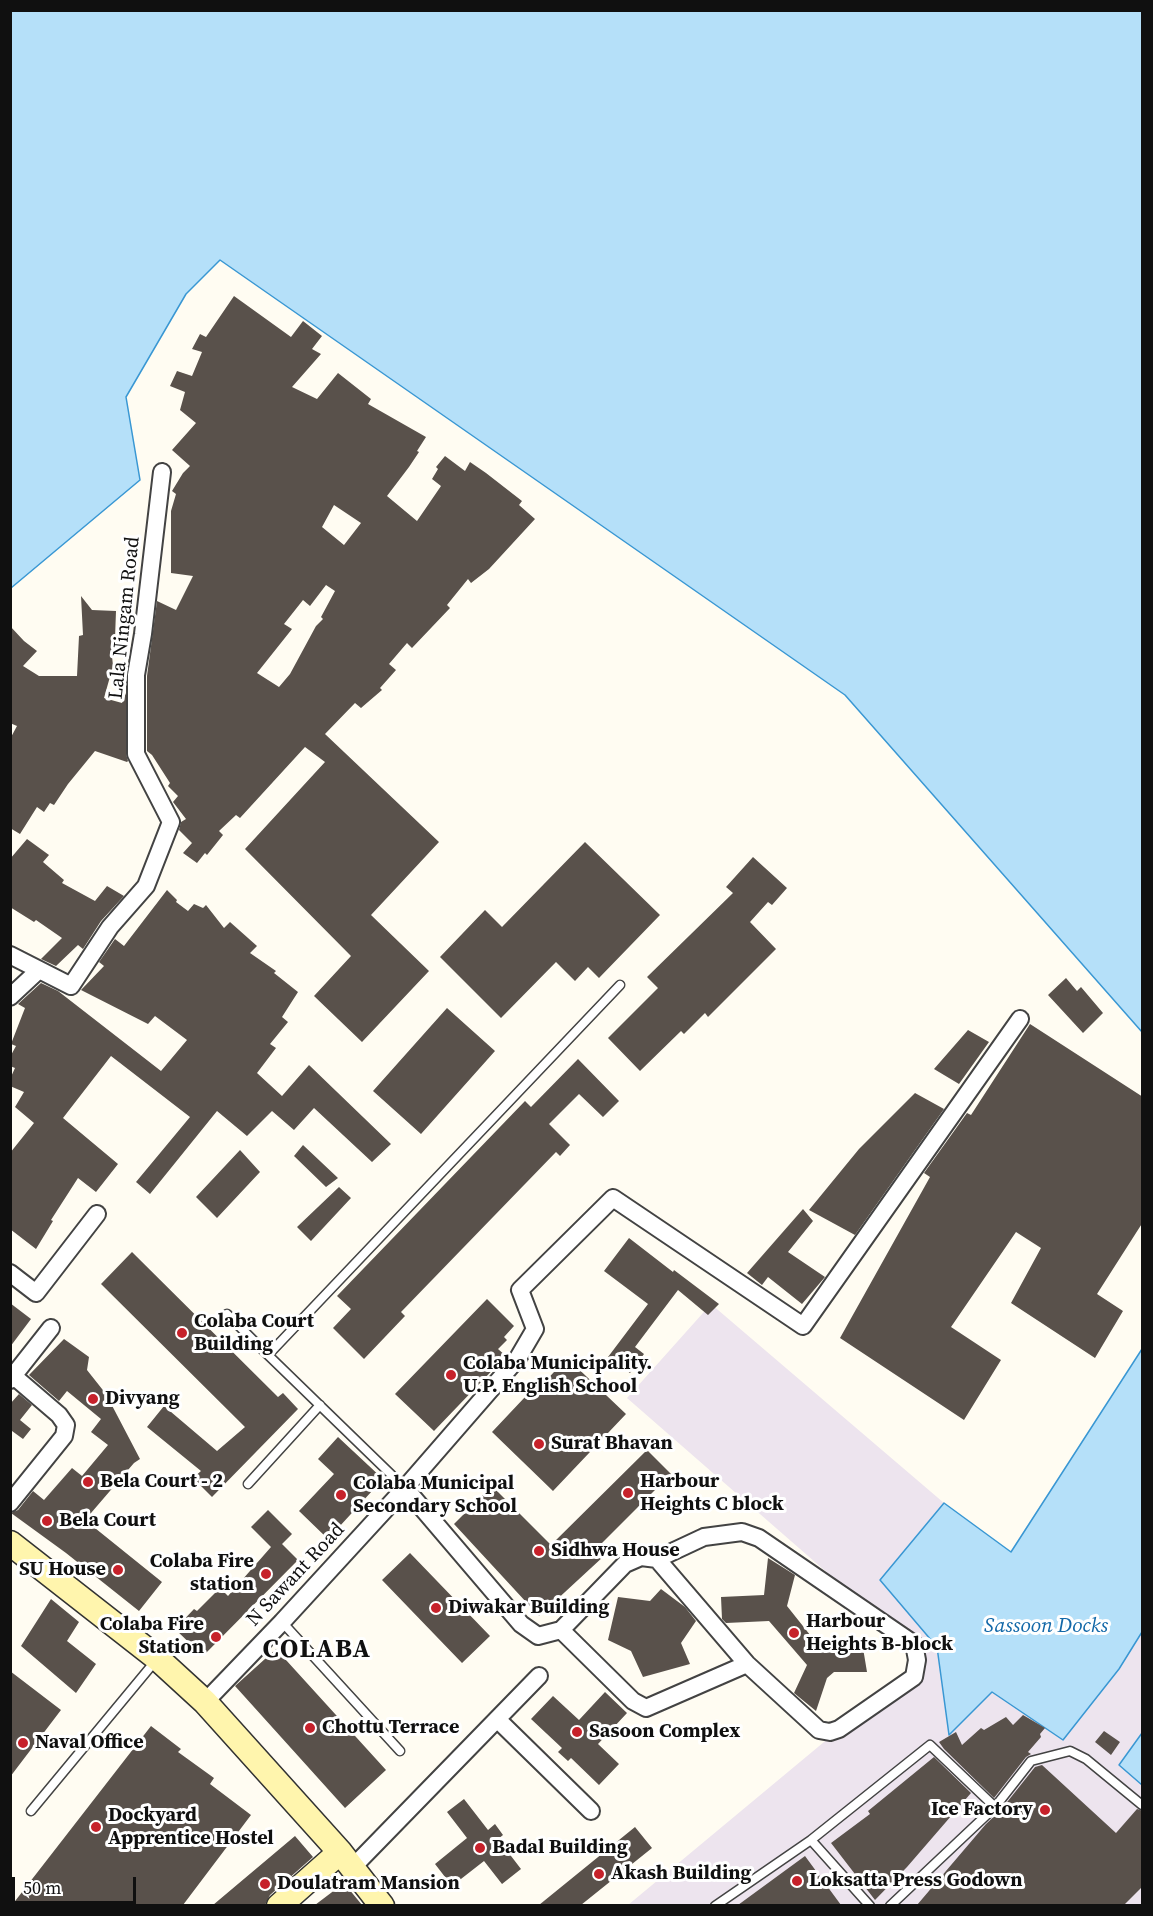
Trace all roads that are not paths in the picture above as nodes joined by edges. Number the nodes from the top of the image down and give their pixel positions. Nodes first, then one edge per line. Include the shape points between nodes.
1 (162, 472) dead end
2 (10, 955) edge
3 (39, 970) junction
4 (621, 985) dead end
5 (10, 997) edge
6 (1020, 1019) dead end
7 (97, 1214) dead end
8 (10, 1273) edge
9 (227, 1314) dead end
10 (51, 1328) dead end
11 (268, 1355) junction
12 (12, 1376) edge
13 (320, 1405) junction
14 (248, 1484) dead end
15 (405, 1488) junction
16 (10, 1503) edge
17 (10, 1542) edge
18 (657, 1559) junction
19 (282, 1622) junction
20 (561, 1630) junction
21 (158, 1658) junction
22 (747, 1664) junction
23 (539, 1676) dead end
24 (205, 1702) junction
25 (497, 1719) junction
26 (400, 1750) dead end
27 (1143, 1805) edge
28 (995, 1807) junction
29 (32, 1811) dead end
30 (591, 1811) dead end
31 (811, 1840) junction
32 (346, 1860) junction
33 (279, 1905) edge
34 (382, 1905) edge
35 (715, 1905) edge
36 (870, 1905) edge
37 (890, 1905) edge

1 - 3 street, Lala Ningam Road via 137,658 136,754 171,822 146,886 110,927 71,986
2 - 3 street, Lala Ningam Road
3 - 5 street
4 - 11 lane
6 - 15 street, N Sawant Road via 803,1326 613,1198 520,1290 535,1329 518,1358
7 - 8 street via 36,1293
9 - 11 lane
10 - 12 street
11 - 13 lane
12 - 16 street via 66,1425 64,1436
13 - 14 lane
13 - 15 lane
15 - 19 street, N Sawant Road
15 - 20 street via 521,1624 538,1636
17 - 21 main road
18 - 20 street via 641,1557 625,1564
18 - 22 street
18 - 22 street via 705,1537 742,1532 759,1538 914,1644 917,1660 914,1677 830,1732 819,1730
19 - 24 street, N Sawant Road
19 - 26 lane
20 - 22 street via 633,1701 646,1708
21 - 24 main road
21 - 29 lane
23 - 25 street
24 - 32 main road
25 - 30 street
25 - 32 street
27 - 28 lane via 1086,1759 1070,1751 1031,1761
28 - 31 lane via 930,1745
28 - 37 lane
31 - 35 lane
31 - 36 lane
32 - 33 main road
32 - 34 main road

